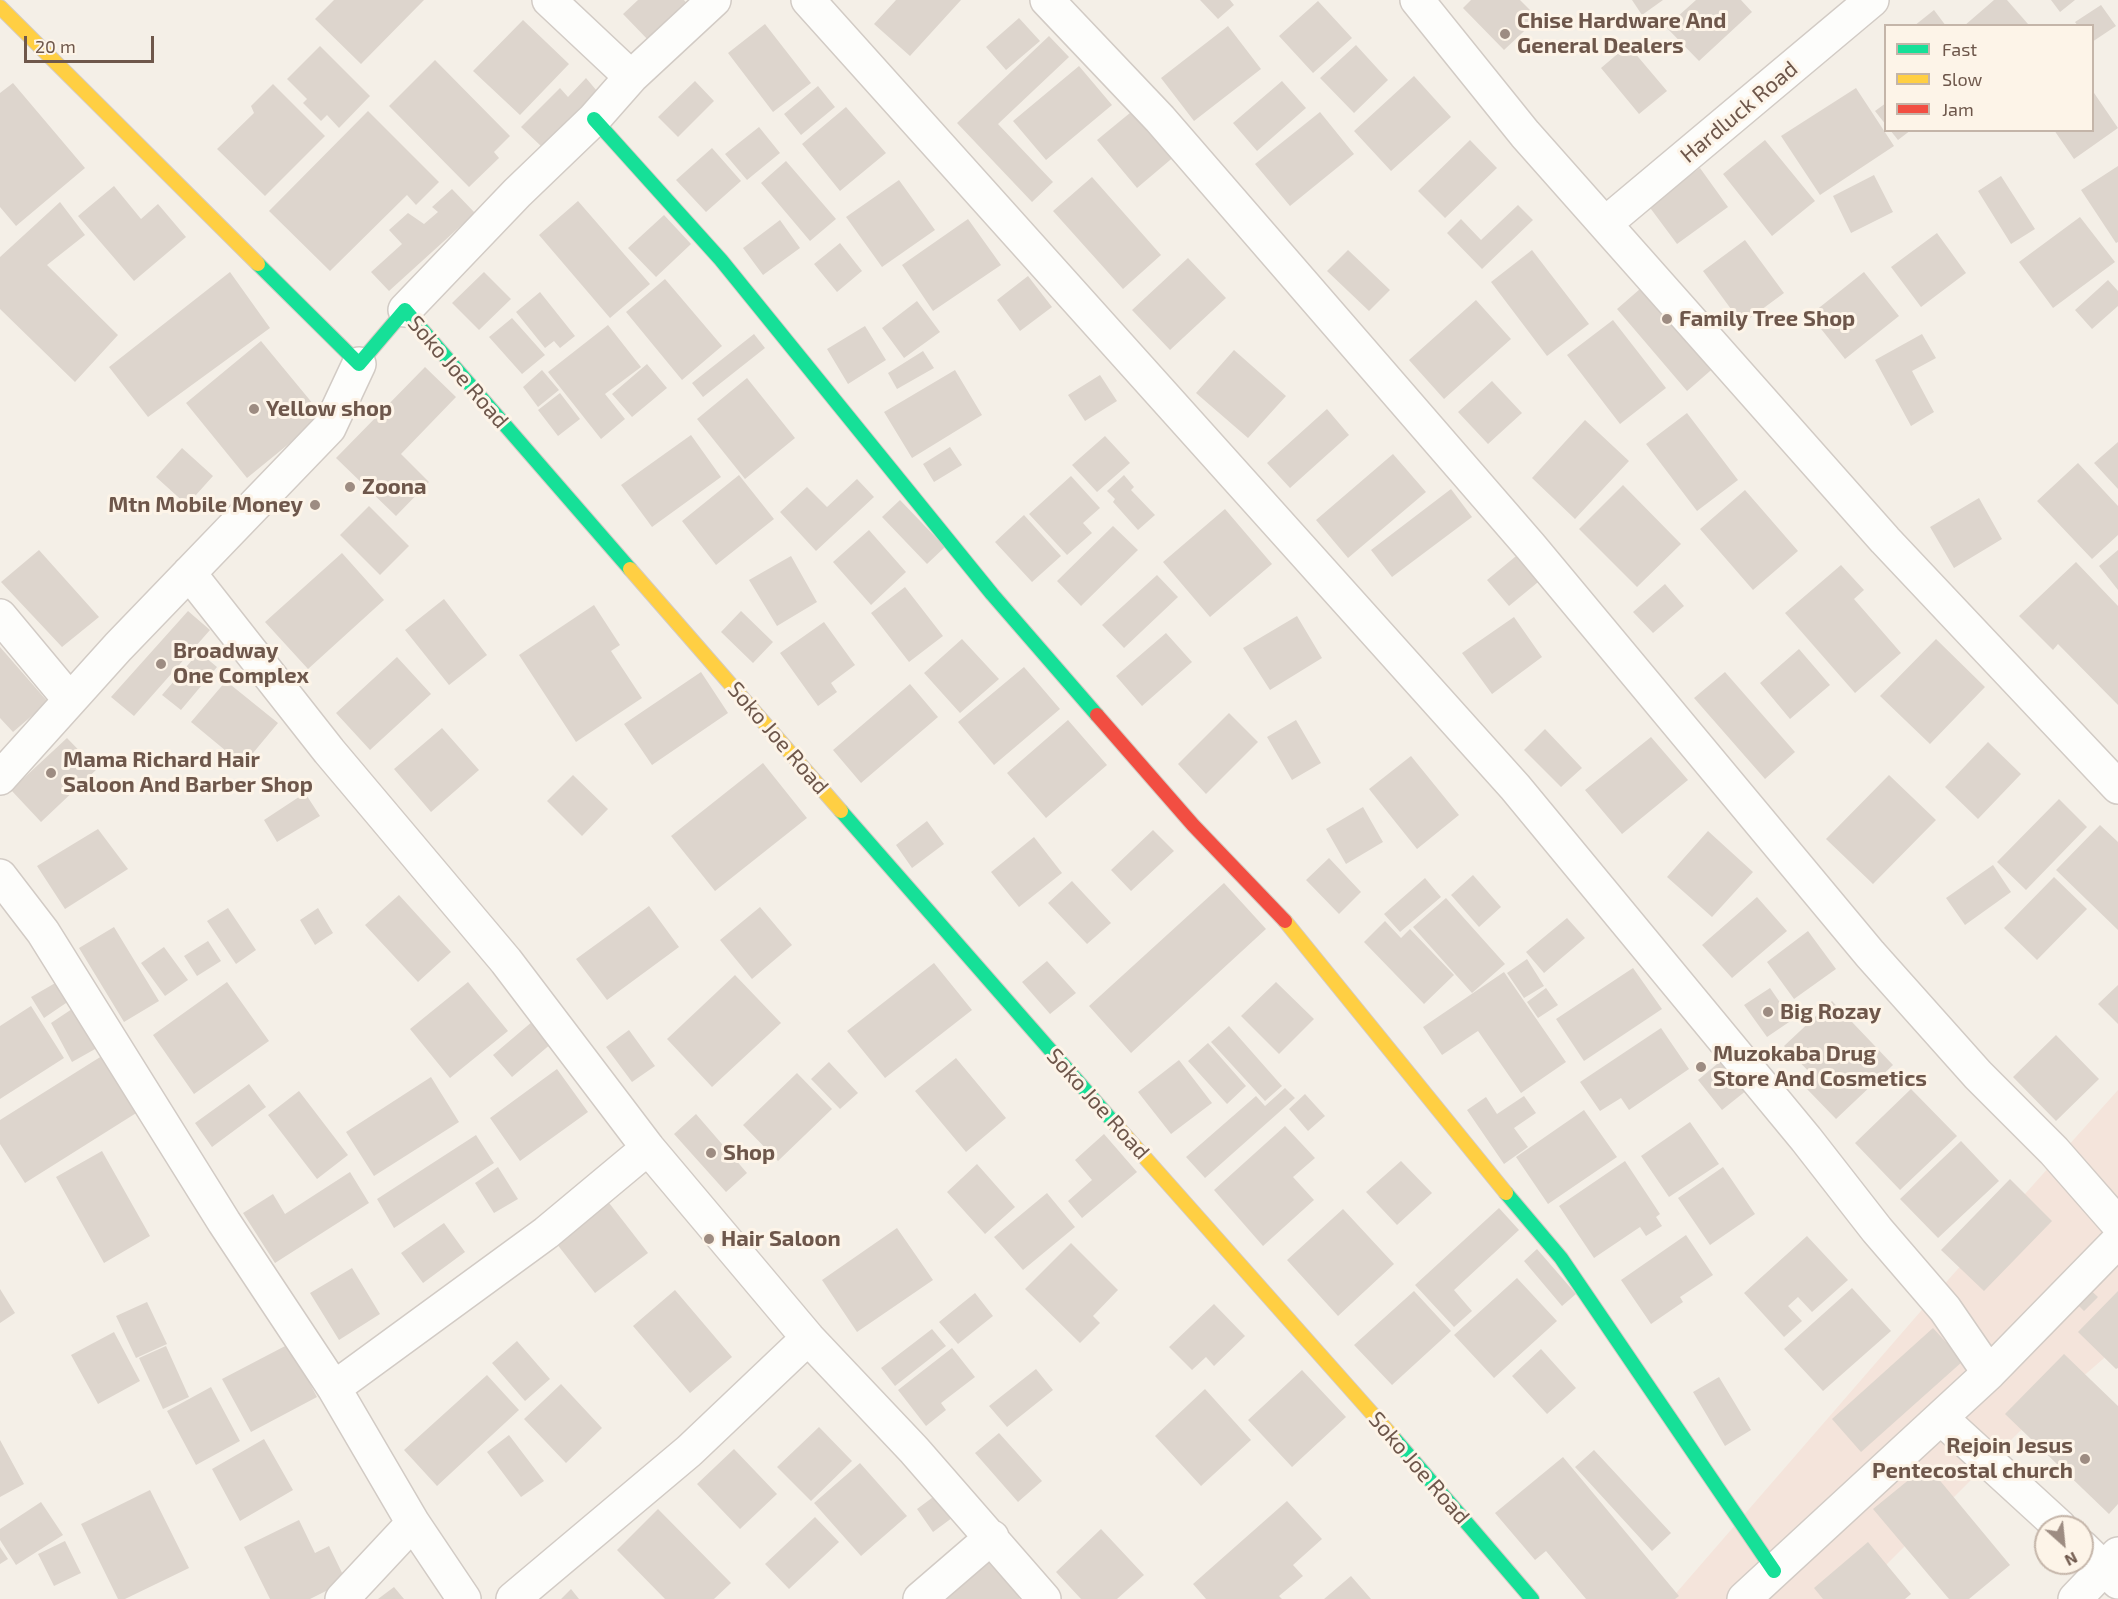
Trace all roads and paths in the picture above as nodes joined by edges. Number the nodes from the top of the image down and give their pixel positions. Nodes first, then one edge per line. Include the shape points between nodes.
1 (549, 0) edge
2 (714, 0) edge
3 (808, 0) edge
4 (1047, 0) edge
5 (1872, 0) edge
6 (1432, 5) edge
7 (0, 7) edge
8 (631, 76) junction
9 (594, 119) junction
10 (1606, 223) junction
11 (405, 310) junction
12 (359, 364) junction
13 (189, 573) junction
14 (0, 616) edge
15 (70, 700) junction
16 (0, 778) edge
17 (2118, 787) edge
18 (0, 876) edge
19 (648, 1148) junction
20 (2118, 1224) edge
21 (2118, 1241) edge
22 (808, 1338) junction
23 (1989, 1372) junction
24 (334, 1388) junction
25 (1941, 1418) junction
26 (2047, 1515) edge
27 (413, 1523) junction
28 (992, 1537) junction
29 (2105, 1562) edge
30 (1774, 1571) junction
31 (342, 1599) edge
32 (464, 1599) edge
33 (513, 1599) edge
34 (920, 1599) edge
35 (1044, 1599) edge
36 (1532, 1599) edge
37 (1744, 1599) edge
38 (2075, 1599) edge

1 - 8 street
2 - 8 street
3 - 23 street via 1515,788 1945,1309
4 - 20 street via 1160,119 1531,548 1870,954
5 - 10 street, Hardluck Road
6 - 10 street via 1525,134
7 - 12 street
8 - 9 street
9 - 11 street
9 - 30 street via 721,260 992,594 1193,825 1298,933 1561,1258
10 - 17 street via 1886,540
11 - 12 street, Soko Joe Road
11 - 36 street, Soko Joe Road
12 - 13 street via 329,428
13 - 15 street
13 - 19 street via 329,751 506,961
14 - 15 street
15 - 16 street
18 - 24 street via 43,932
19 - 22 street
19 - 24 street via 546,1233
21 - 23 street
22 - 28 street
22 - 33 street via 688,1451
23 - 25 street
24 - 27 street
25 - 26 street
25 - 30 street
27 - 31 street
27 - 32 street
28 - 34 street
28 - 35 street
29 - 38 street
30 - 37 street

